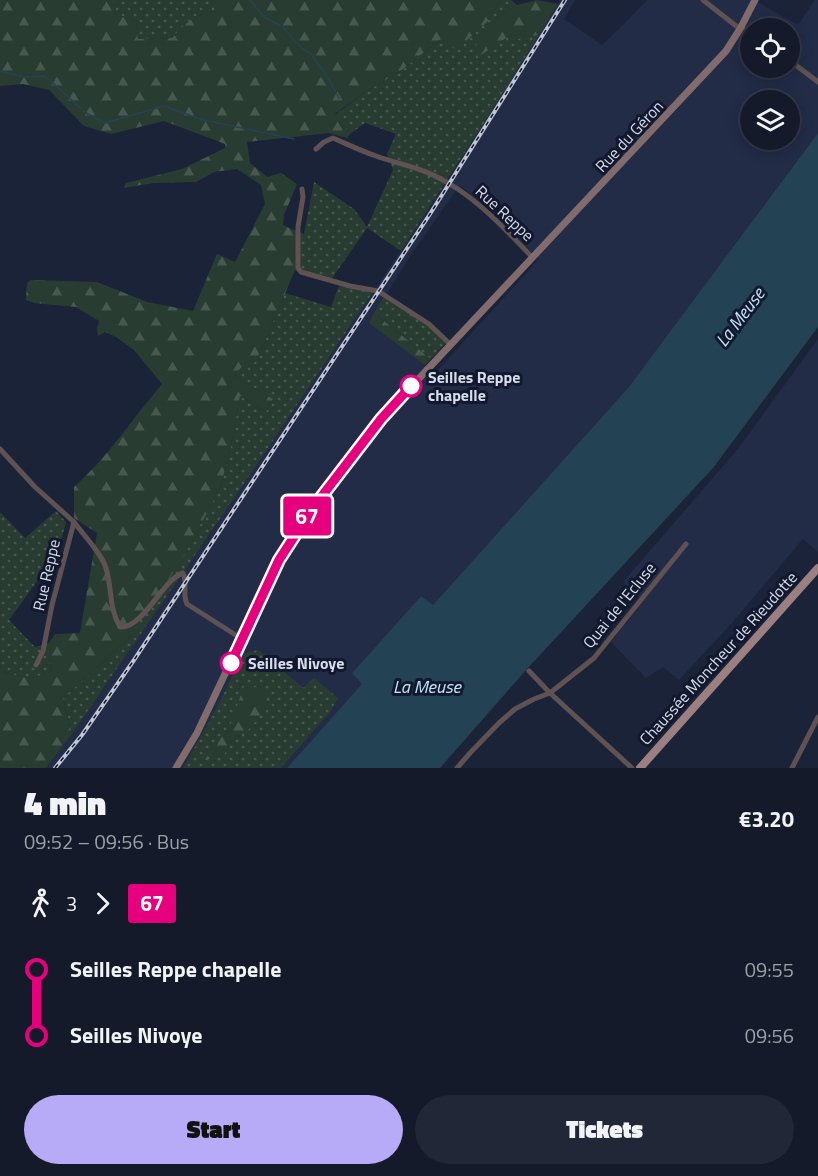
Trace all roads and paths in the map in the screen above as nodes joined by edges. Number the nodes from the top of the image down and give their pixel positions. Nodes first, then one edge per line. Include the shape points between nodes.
1 (703, 0) edge
2 (755, 0) edge
3 (746, 18) edge
4 (740, 29) joint
5 (800, 68) edge
6 (818, 82) edge
7 (316, 149) dead end
8 (302, 189) dead end
9 (533, 258) junction
10 (450, 344) junction
11 (0, 449) edge
12 (74, 522) junction
13 (686, 543) dead end
14 (818, 568) edge
15 (242, 639) junction
16 (36, 665) dead end
17 (529, 672) dead end
18 (550, 693) junction
19 (818, 717) edge
20 (176, 768) edge
21 (457, 768) edge
22 (632, 768) edge
23 (640, 768) edge
24 (792, 768) edge

1 - 4 street
2 - 3 main road, Rue du Géron
4 - 9 main road, Rue du Géron via 726,51
5 - 6 street
7 - 9 street, Rue Reppe via 333,138 434,175 493,216
8 - 10 street via 298,227 301,272 378,291 429,324
9 - 10 main road, Rue Reppe
10 - 15 main road, Rue Reppe via 381,419 312,509 279,560
11 - 12 street, Rue Reppe
12 - 15 street via 106,569 120,627 137,620 183,573 186,604
12 - 16 street, Rue Reppe via 43,651
13 - 18 street, Quai de l'Ecluse via 594,658
14 - 23 main road, Chaussée Moncheur de Rieudotte
15 - 20 main road, Rue Reppe via 198,733
17 - 18 street
18 - 21 street, Quai de l'Ecluse via 515,709
18 - 22 street
19 - 24 street

